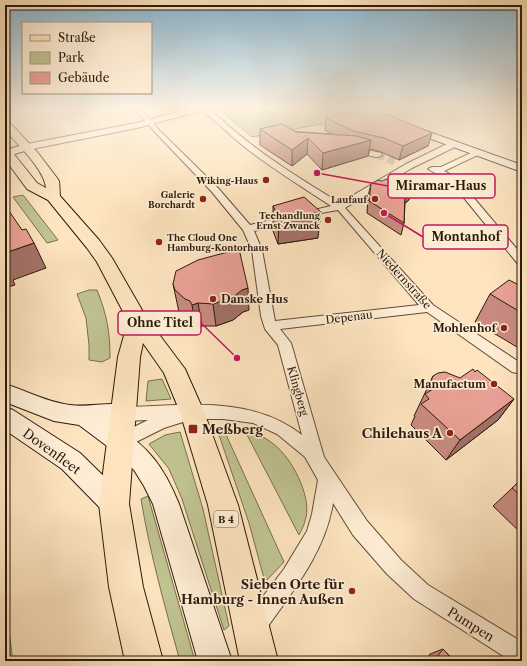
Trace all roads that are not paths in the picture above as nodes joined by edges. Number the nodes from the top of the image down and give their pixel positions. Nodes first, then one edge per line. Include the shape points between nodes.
1 (18, 138) edge
2 (71, 138) edge
3 (165, 138) edge
4 (243, 138) edge
5 (439, 138) edge
6 (450, 138) edge
7 (466, 143) junction
8 (454, 144) junction
9 (27, 147) junction
10 (346, 147) edge
11 (5, 152) edge
12 (478, 153) junction
13 (378, 155) tunnel mouth
14 (396, 162) tunnel mouth
15 (522, 164) edge
16 (413, 165) junction
17 (432, 168) junction
18 (522, 169) edge
19 (53, 197) junction
20 (340, 207) junction
21 (248, 229) junction
22 (522, 262) edge
23 (429, 308) junction
24 (138, 321) junction
25 (270, 326) junction
26 (517, 368) dead end
27 (5, 393) edge
28 (192, 412) junction
29 (5, 417) edge
30 (122, 428) junction
31 (317, 460) junction
32 (327, 479) junction
33 (114, 504) junction
34 (256, 645) edge
35 (522, 655) edge
36 (144, 661) edge
37 (215, 661) edge

1 - 9 main road, B 4
2 - 9 street
3 - 21 street via 215,190
4 - 20 street, Niedernstraße via 280,169
5 - 8 main road
6 - 7 main road
7 - 8 main road
7 - 12 main road
7 - 15 main road
8 - 12 main road
8 - 16 street
9 - 11 main road
9 - 19 main road, B 4 via 52,181
10 - 13 street
11 - 19 main road, B 4 via 32,186
12 - 17 street via 442,169
12 - 18 main road
14 - 16 street
16 - 17 street
16 - 20 street
17 - 22 street via 454,180
19 - 24 main road, B 4 via 106,262
20 - 21 street
20 - 23 street, Niedernstraße
21 - 25 street via 257,250
23 - 25 street, Depenau
23 - 26 street, Niedernstraße
24 - 28 main road, B 4 via 174,369
24 - 30 main road via 128,357
25 - 31 street, Klingberg via 284,343
27 - 30 main road via 44,408 84,416
28 - 30 street
28 - 30 street via 160,422
28 - 31 street via 242,414 272,424 301,442
28 - 34 main road, B 4 via 223,505
29 - 33 main road, Dovenfleet via 70,461
30 - 33 main road
30 - 37 main road via 158,485 166,504
31 - 32 street
32 - 34 street via 323,507 313,538
32 - 35 street, Pumpen via 378,550 421,592
33 - 36 main road via 126,587

